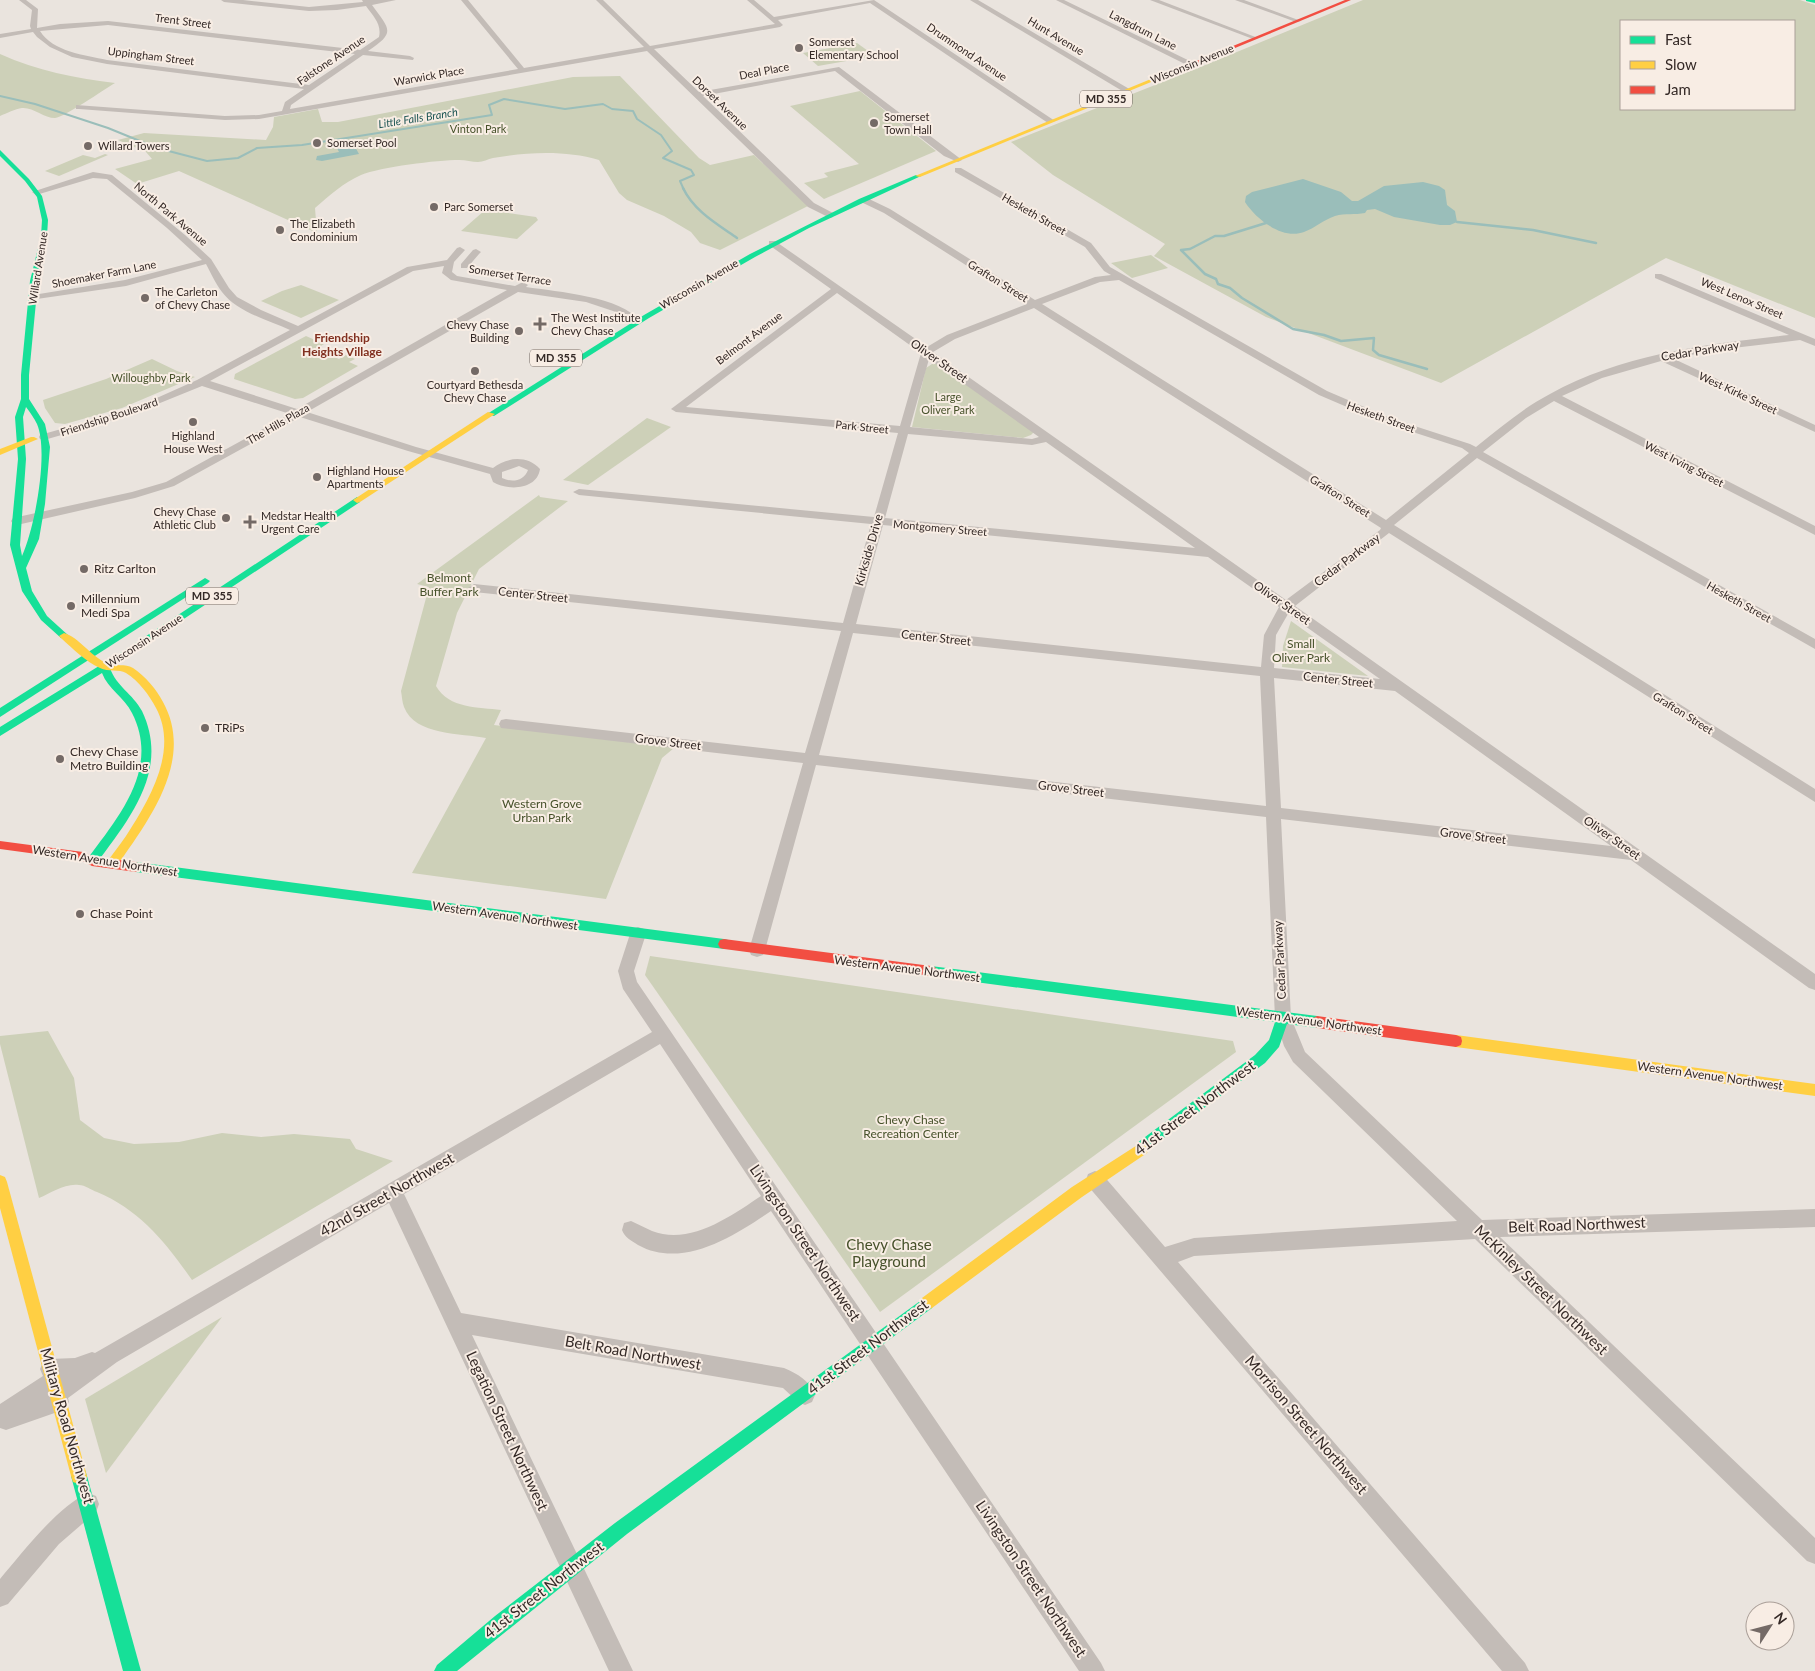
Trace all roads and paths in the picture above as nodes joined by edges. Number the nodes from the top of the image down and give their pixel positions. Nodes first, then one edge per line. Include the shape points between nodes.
1 (22, 0) edge
2 (224, 0) edge
3 (393, 0) edge
4 (464, 0) edge
5 (599, 0) edge
6 (750, 0) edge
7 (871, 0) edge
8 (973, 0) edge
9 (1059, 0) edge
10 (1153, 0) edge
11 (1238, 0) edge
12 (1330, 0) edge
13 (1808, 0) edge
14 (240, 1) edge
15 (1344, 1) edge
16 (366, 2) edge
17 (1815, 2) edge
18 (774, 19) junction
19 (1293, 20) junction
20 (35, 30) junction
21 (0, 36) edge
22 (1250, 36) junction
23 (647, 48) junction
24 (364, 52) junction
25 (410, 58) dead end
26 (1180, 60) junction
27 (1192, 64) junction
28 (836, 69) joint
29 (523, 71) junction
30 (309, 87) junction
31 (1122, 88) junction
32 (696, 95) junction
33 (79, 107) dead end
34 (285, 113) junction
35 (1046, 119) junction
36 (0, 152) edge
37 (947, 154) junction
38 (958, 165) junction
39 (36, 192) junction
40 (864, 200) junction
41 (818, 210) junction
42 (830, 215) junction
43 (770, 236) junction
44 (460, 250) dead end
45 (476, 252) dead end
46 (208, 261) junction
47 (450, 265) junction
48 (464, 266) junction
49 (1103, 266) junction
50 (1658, 276) dead end
51 (1120, 277) junction
52 (1098, 279) junction
53 (519, 287) junction
54 (838, 288) junction
55 (33, 298) junction
56 (1035, 304) junction
57 (632, 310) junction
58 (614, 321) dead end
59 (636, 322) junction
60 (299, 330) junction
61 (1802, 337) junction
62 (1815, 343) edge
63 (926, 352) junction
64 (1661, 356) junction
65 (201, 382) junction
66 (1553, 396) junction
67 (25, 399) junction
68 (676, 409) joint
69 (298, 412) junction
70 (1815, 429) edge
71 (903, 431) junction
72 (44, 437) junction
73 (1048, 438) junction
74 (429, 439) dead end
75 (21, 443) junction
76 (412, 449) junction
77 (0, 452) edge
78 (1476, 453) junction
79 (429, 454) junction
80 (398, 458) dead end
81 (495, 472) dead end
82 (579, 492) dead end
83 (39, 516) junction
84 (17, 521) junction
85 (877, 522) junction
86 (1388, 526) junction
87 (1815, 531) edge
88 (1212, 553) junction
89 (22, 567) junction
90 (214, 576) dead end
91 (474, 588) dead end
92 (1286, 606) junction
93 (846, 628) junction
94 (1815, 646) edge
95 (90, 656) junction
96 (105, 666) junction
97 (1267, 673) junction
98 (1397, 686) junction
99 (121, 691) junction
100 (153, 691) junction
101 (0, 713) edge
102 (506, 724) dead end
103 (0, 732) edge
104 (810, 758) junction
105 (1815, 796) edge
106 (1274, 813) junction
107 (0, 845) edge
108 (1635, 854) junction
109 (92, 861) junction
110 (112, 864) junction
111 (638, 934) junction
112 (757, 950) junction
113 (1815, 983) edge
114 (1283, 1018) junction
115 (663, 1034) junction
116 (1815, 1090) edge
117 (1095, 1180) junction
118 (0, 1182) edge
119 (393, 1191) junction
120 (774, 1198) junction
121 (4, 1213) edge
122 (1814, 1218) edge
123 (1477, 1229) junction
124 (631, 1230) dead end
125 (1162, 1258) junction
126 (456, 1322) junction
127 (873, 1344) junction
128 (55, 1386) junction
129 (805, 1395) junction
130 (0, 1416) edge
131 (0, 1423) edge
132 (88, 1504) junction
133 (1815, 1553) edge
134 (572, 1566) junction
135 (0, 1596) edge
136 (132, 1671) edge
137 (443, 1671) edge
138 (621, 1671) edge
139 (1093, 1671) edge
140 (1518, 1671) edge

1 - 20 street via 35,9
2 - 14 street
3 - 16 street
4 - 29 street
5 - 23 street, Dorset Avenue
6 - 18 street
7 - 18 street
7 - 35 street, Drummond Avenue
8 - 31 street, Hunt Avenue
9 - 26 street, Langdrum Lane
10 - 22 street
11 - 19 street
12 - 19 main road, Wisconsin Avenue / MD 355
13 - 17 main road
14 - 16 street via 309,9
15 - 19 main road, Wisconsin Avenue / MD 355
16 - 24 street, Falstone Avenue via 384,30 382,38
18 - 23 street, Warwick Place via 780,25
19 - 22 main road, Wisconsin Avenue / MD 355
20 - 21 street, Trent Street
20 - 24 street, Trent Street via 116,23
20 - 30 street, Uppingham Street via 52,46 90,59
22 - 26 main road, Wisconsin Avenue / MD 355
22 - 27 main road, Wisconsin Avenue / MD 355
23 - 29 street, Warwick Place
23 - 32 street, Dorset Avenue
24 - 25 street, Trent Street
24 - 30 street, Falstone Avenue
26 - 27 street, Langdrum Lane
26 - 31 main road, Wisconsin Avenue / MD 355
27 - 31 main road, Wisconsin Avenue / MD 355
28 - 32 street, Deal Place
28 - 37 street, Hesketh Street
29 - 34 street, Warwick Place
30 - 34 street, Falstone Avenue via 288,104
31 - 35 main road, Wisconsin Avenue / MD 355
32 - 41 street, Dorset Avenue
33 - 34 street, Warwick Place via 225,118
35 - 37 main road, Wisconsin Avenue / MD 355
35 - 38 main road, Wisconsin Avenue / MD 355
36 - 39 main road, Willard Avenue
37 - 38 street, Hesketh Street
37 - 41 main road, Wisconsin Avenue / MD 355
38 - 40 main road, Wisconsin Avenue / MD 355
38 - 49 street, Hesketh Street via 1088,245
39 - 46 street, North Park Avenue via 88,176 109,177
39 - 55 main road, Willard Avenue via 42,203 45,225
40 - 42 main road, Wisconsin Avenue / MD 355
40 - 56 street, Grafton Street via 887,211
41 - 42 street, Dorset Avenue
41 - 43 main road, Wisconsin Avenue / MD 355
42 - 43 main road, Wisconsin Avenue / MD 355
43 - 54 street, Oliver Street
43 - 59 main road, Wisconsin Avenue / MD 355
44 - 47 street, Somerset Terrace
45 - 48 street, Somerset Terrace
46 - 55 street, Shoemaker Farm Lane via 121,284
46 - 60 street, North Park Avenue via 223,288 234,299
47 - 48 street, Friendship Boulevard
47 - 53 street, Somerset Terrace via 448,275 454,278
47 - 60 street, Friendship Boulevard via 401,275
48 - 53 street, Somerset Terrace via 469,275
49 - 51 street, Hesketh Street
49 - 52 street via 1098,272
50 - 61 street, West Lenox Street
51 - 52 street
51 - 78 street, Hesketh Street via 1323,394 1386,420 1466,446
52 - 56 street
53 - 57 street, Somerset Terrace
53 - 69 street, The Hills Plaza
54 - 63 street, Oliver Street
54 - 68 street, Belmont Avenue
55 - 67 main road, Willard Avenue
56 - 63 street via 951,337
56 - 86 street, Grafton Street
57 - 58 main road
57 - 59 street, Somerset Terrace
59 - 79 main road, Wisconsin Avenue / MD 355
60 - 65 street, Friendship Boulevard
61 - 62 street, West Lenox Street
61 - 64 street, Cedar Parkway
63 - 71 street, Kirkside Drive
63 - 73 street, Oliver Street
64 - 66 street, Cedar Parkway via 1611,370
64 - 70 street, West Kirke Street
65 - 69 street
65 - 72 street, Friendship Boulevard via 123,415
66 - 78 street, Cedar Parkway
66 - 87 street, West Irving Street
67 - 72 main road via 41,424
67 - 75 main road, Willard Avenue via 19,417
68 - 71 street, Park Street
69 - 76 street
69 - 83 street, The Hills Plaza via 170,484
71 - 73 street, Park Street via 1032,442
71 - 85 street, Kirkside Drive
72 - 75 main road, Friendship Boulevard
72 - 83 main road via 46,447
73 - 88 street, Oliver Street
74 - 76 main road
75 - 77 main road, Friendship Boulevard
75 - 84 main road, Willard Avenue
76 - 79 street
76 - 80 main road
78 - 86 street, Cedar Parkway via 1392,519
78 - 94 street, Hesketh Street
79 - 81 street
79 - 96 main road, Wisconsin Avenue / MD 355
82 - 85 street, Montgomery Street
83 - 84 street, The Hills Plaza
83 - 89 main road via 34,539
84 - 89 main road, Willard Avenue via 15,545
85 - 88 street, Montgomery Street
85 - 93 street, Kirkside Drive
86 - 92 street, Cedar Parkway
86 - 105 street, Grafton Street
88 - 92 street, Oliver Street
89 - 95 main road, Willard Avenue via 30,598 44,618
90 - 95 main road, Wisconsin Avenue / MD 355
91 - 93 street, Center Street
92 - 97 street, Cedar Parkway via 1270,635
92 - 98 street, Oliver Street
93 - 97 street, Center Street
93 - 104 street, Kirkside Drive
95 - 96 main road, Willard Avenue
95 - 101 main road, Wisconsin Avenue / MD 355
96 - 99 main road via 109,680
96 - 100 main road via 127,669
96 - 103 main road, Wisconsin Avenue / MD 355
97 - 98 street, Center Street
97 - 106 street, Cedar Parkway
98 - 108 street, Oliver Street
99 - 100 main road
99 - 109 main road via 134,706 146,730 150,750 148,765 138,794 126,815
100 - 110 main road via 168,725 170,742 166,769 148,813
102 - 104 street, Grove Street
104 - 106 street, Grove Street
104 - 112 street, Kirkside Drive
106 - 108 street, Grove Street
106 - 114 street, Cedar Parkway
107 - 109 main road, Western Avenue Northwest via 82,856
108 - 113 street, Oliver Street
109 - 110 main road, Western Avenue Northwest
110 - 111 main road, Western Avenue Northwest
111 - 112 main road, Western Avenue Northwest
111 - 115 street, Livingston Street Northwest via 626,978
112 - 114 main road, Western Avenue Northwest
114 - 116 main road, Western Avenue Northwest
114 - 117 main road, 41st Street Northwest via 1274,1043 1264,1056
114 - 123 street, McKinley Street Northwest via 1299,1057
115 - 119 street, 42nd Street Northwest
115 - 120 street, Livingston Street Northwest
117 - 125 street, Morrison Street Northwest
117 - 127 main road, 41st Street Northwest
118 - 121 main road, Military Road Northwest
119 - 126 street, Legation Street Northwest
119 - 128 street, 42nd Street Northwest
120 - 124 street via 724,1230 688,1243 651,1242
120 - 127 street, Livingston Street Northwest
121 - 128 main road, Military Road Northwest
122 - 123 street, Belt Road Northwest
123 - 125 street, Belt Road Northwest via 1194,1247
123 - 133 street, McKinley Street Northwest
125 - 140 street, Morrison Street Northwest
126 - 129 street, Belt Road Northwest via 784,1378 793,1382
126 - 134 street, Legation Street Northwest
127 - 129 main road, 41st Street Northwest
127 - 139 street, Livingston Street Northwest
128 - 130 street, 42nd Street Northwest
128 - 131 street, 42nd Street Northwest
128 - 132 main road, Military Road Northwest
129 - 134 main road, 41st Street Northwest
132 - 135 street via 51,1536
132 - 136 main road, Military Road Northwest
134 - 137 main road, 41st Street Northwest
134 - 138 street, Legation Street Northwest

